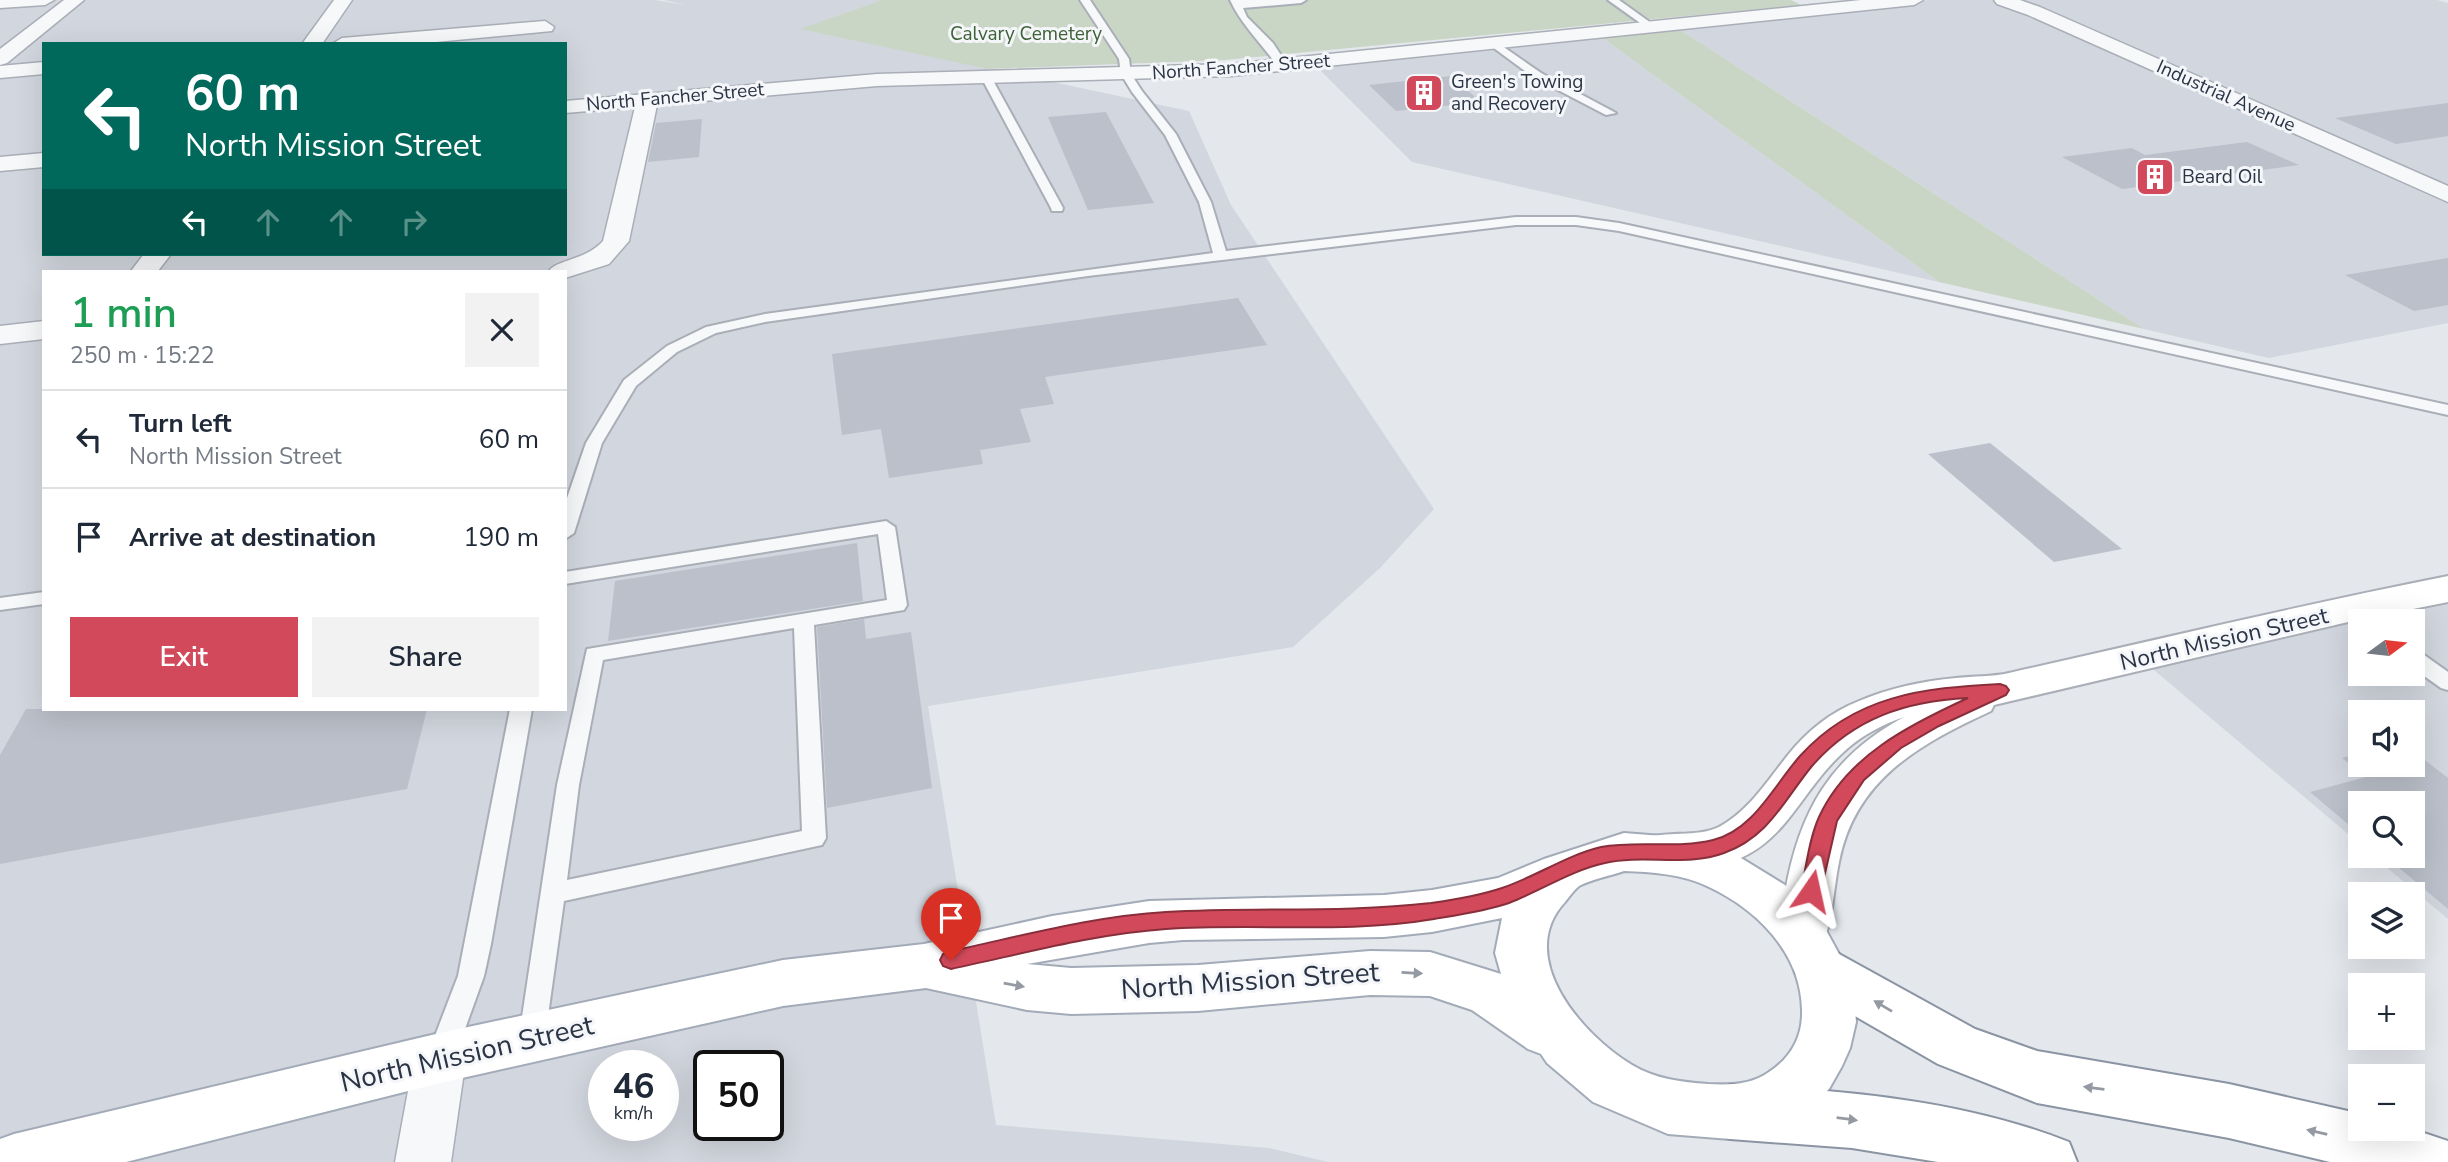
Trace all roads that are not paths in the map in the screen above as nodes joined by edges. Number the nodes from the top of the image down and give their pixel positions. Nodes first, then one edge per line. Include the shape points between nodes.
1 (45, 0) edge
2 (75, 0) edge
3 (343, 0) edge
4 (1085, 0) edge
5 (1301, 0) edge
6 (1613, 0) edge
7 (1914, 0) edge
8 (2003, 0) edge
9 (0, 3) edge
10 (1237, 3) edge
11 (545, 27) dead end
12 (1653, 28) junction
13 (313, 42) edge
14 (366, 42) edge
15 (1495, 44) junction
16 (0, 59) edge
17 (1283, 66) junction
18 (42, 68) edge
19 (0, 72) edge
20 (1126, 74) junction
21 (985, 75) junction
22 (648, 99) junction
23 (567, 107) edge
24 (1610, 113) dead end
25 (42, 160) edge
26 (0, 164) edge
27 (2448, 195) edge
28 (1057, 208) dead end
29 (1220, 255) junction
30 (156, 256) edge
31 (145, 270) edge
32 (567, 270) edge
33 (42, 330) edge
34 (0, 335) edge
35 (2448, 410) edge
36 (569, 509) edge
37 (567, 578) edge
38 (2448, 589) edge
39 (42, 598) edge
40 (0, 604) edge
41 (2377, 609) edge
42 (2348, 617) edge
43 (804, 620) junction
44 (2426, 667) edge
45 (2448, 683) edge
46 (2000, 690) junction
47 (521, 711) edge
48 (1649, 852) junction
49 (1559, 874) junction
50 (554, 893) junction
51 (1812, 952) junction
52 (924, 966) junction
53 (532, 1038) junction
54 (1561, 1043) junction
55 (440, 1058) junction
56 (1730, 1112) junction
57 (14, 1162) edge
58 (423, 1162) edge
59 (2048, 1162) edge
60 (2430, 1162) edge

1 - 9 street
2 - 16 street
3 - 13 street
4 - 20 lane via 1124,59
5 - 10 lane
6 - 12 lane
7 - 12 street, North Fancher Street
8 - 27 street, Industrial Avenue
10 - 17 lane via 1243,18
11 - 14 street
12 - 15 street, North Fancher Street
15 - 17 street, North Fancher Street
15 - 24 lane via 1537,75
17 - 20 street, North Fancher Street
18 - 19 street
20 - 21 street, North Fancher Street
20 - 29 lane via 1170,134 1205,202
21 - 22 street, North Fancher Street
21 - 28 lane
22 - 23 street, North Fancher Street
22 - 32 street via 616,241 609,253 590,265
25 - 26 street
29 - 35 lane via 1516,220 1576,221
29 - 36 lane via 765,318 711,330 672,349 630,383 594,443
30 - 31 street
33 - 34 street
37 - 43 lane via 886,527 897,605
38 - 41 main road, North Mission Street
39 - 40 lane
42 - 46 main road, North Mission Street
43 - 50 lane via 594,654 568,785
43 - 50 lane via 814,838
44 - 45 lane
46 - 48 main road, North Mission Street via 1955,692 1885,705 1821,745 1756,825 1735,840 1699,851
46 - 51 main road, North Mission Street via 1895,744 1857,775 1828,819
47 - 55 lane via 476,955
48 - 49 main road, North Mission Street via 1600,856
48 - 51 main road, North Mission Street via 1689,859 1728,874 1774,905
49 - 52 main road, North Mission Street via 1503,897 1432,911 1371,917 1149,922 1076,932
49 - 54 main road, North Mission Street via 1531,906 1521,948 1530,996
50 - 53 lane
51 - 56 main road, North Mission Street via 1829,995 1826,1042 1817,1063 1782,1096
60 -> 51 main road via 2229,1111 2037,1077 1957,1047
52 - 53 main road, North Mission Street via 783,983
52 -> 54 main road, North Mission Street via 1071,991 1238,985 1370,973 1430,974 1488,992
53 - 55 main road, North Mission Street
54 - 56 main road, North Mission Street via 1583,1064 1639,1096 1699,1112
55 - 57 main road, North Mission Street
55 - 58 street
56 -> 59 main road via 1825,1116 1920,1129

